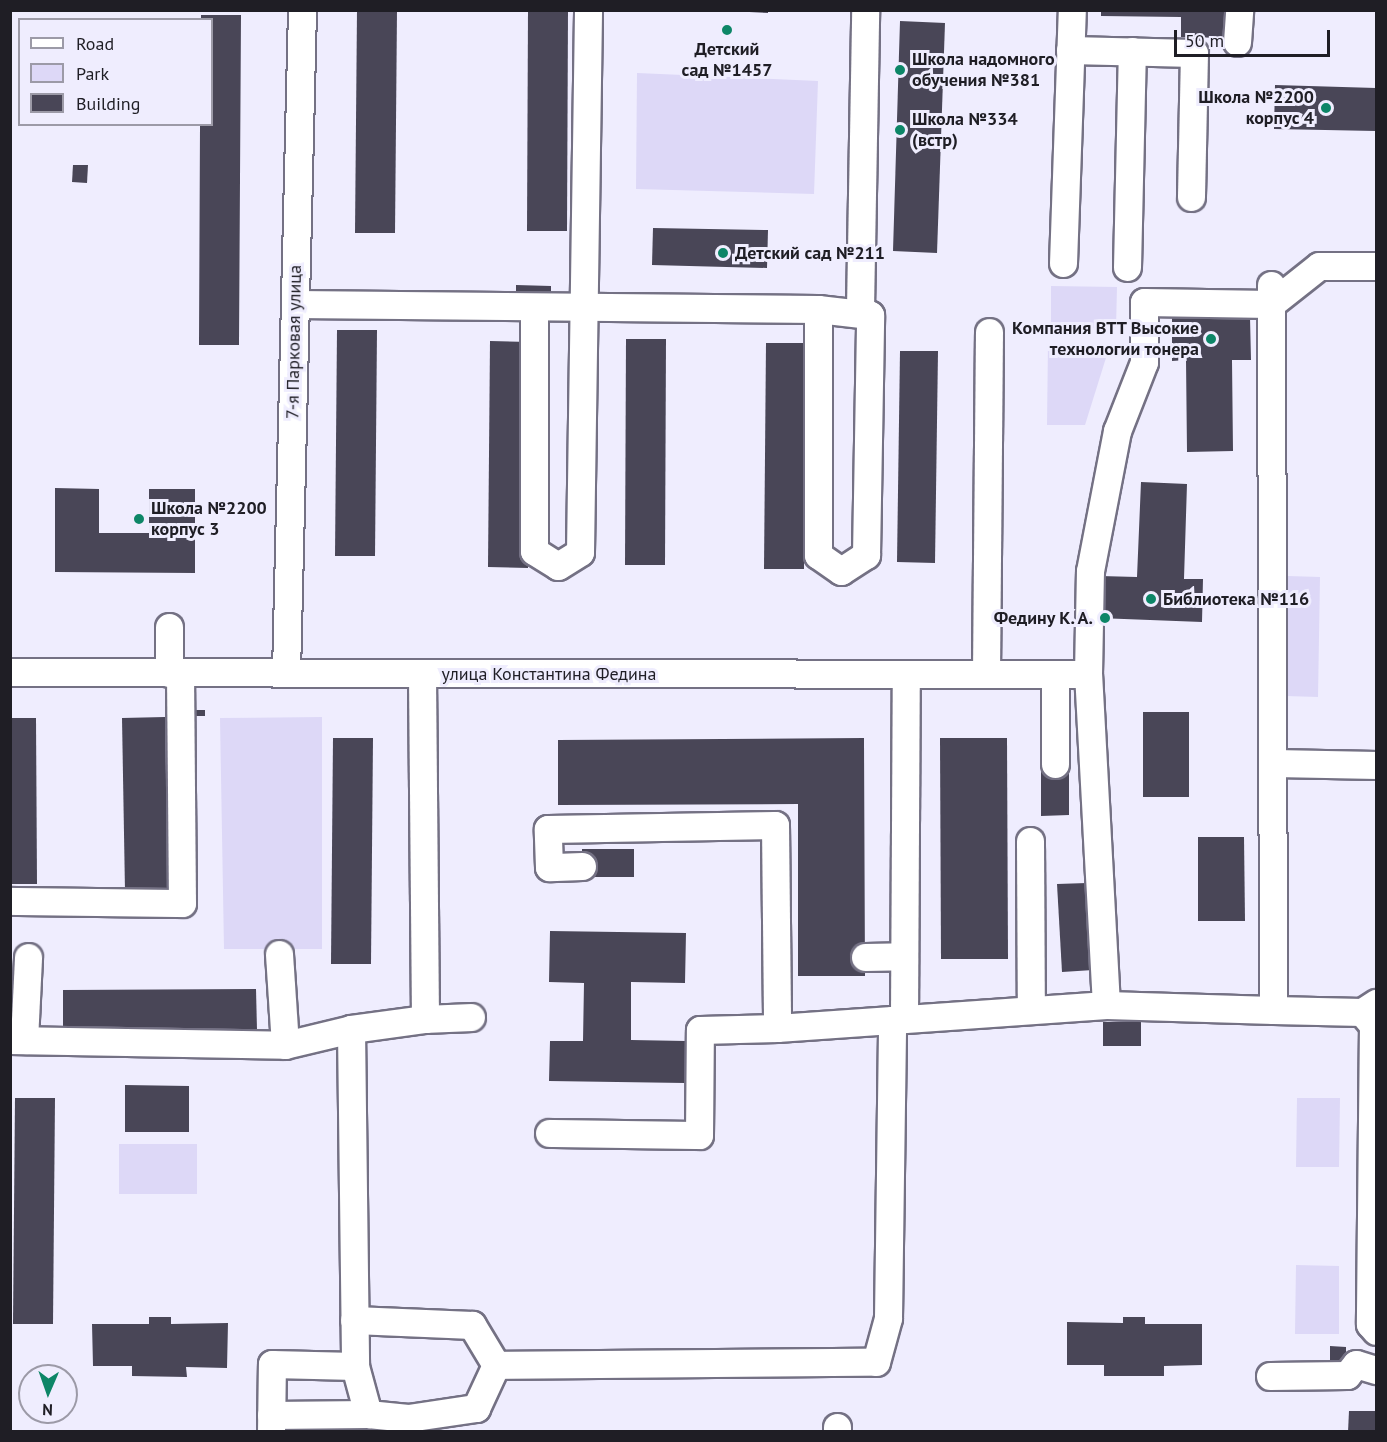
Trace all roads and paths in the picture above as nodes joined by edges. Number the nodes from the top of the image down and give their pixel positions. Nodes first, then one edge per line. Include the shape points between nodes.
1 (302, 10) edge
2 (588, 10) edge
3 (866, 10) edge
4 (1072, 10) edge
5 (1239, 10) edge
6 (1237, 42) dead end
7 (1070, 50) junction
8 (1132, 51) junction
9 (1191, 197) dead end
10 (1063, 263) dead end
11 (1377, 266) edge
12 (1127, 267) dead end
13 (1271, 294) junction
14 (295, 304) junction
15 (534, 307) junction
16 (584, 308) junction
17 (818, 309) junction
18 (870, 315) junction
19 (989, 332) dead end
20 (169, 627) dead end
21 (10, 672) edge
22 (174, 673) junction
23 (286, 673) junction
24 (422, 673) junction
25 (906, 674) junction
26 (986, 674) junction
27 (1055, 674) junction
28 (1088, 674) junction
29 (1275, 763) junction
30 (1054, 764) dead end
31 (1377, 765) edge
32 (1030, 841) dead end
33 (582, 866) dead end
34 (10, 901) edge
35 (279, 954) dead end
36 (904, 956) junction
37 (28, 957) dead end
38 (865, 957) dead end
39 (1106, 1005) junction
40 (1369, 1007) edge
41 (1031, 1010) junction
42 (1273, 1010) junction
43 (471, 1017) dead end
44 (425, 1019) junction
45 (898, 1019) junction
46 (777, 1028) junction
47 (351, 1029) junction
48 (17, 1040) edge
49 (285, 1045) junction
50 (549, 1133) dead end
51 (354, 1320) junction
52 (1377, 1331) edge
53 (496, 1365) junction
54 (355, 1366) junction
55 (1377, 1370) edge
56 (1270, 1376) dead end
57 (368, 1414) junction
58 (271, 1423) edge
59 (408, 1425) edge

1 - 14 street, 7-я Парковая улица
2 - 16 street
3 - 18 street via 860,309
4 - 7 street
5 - 6 street
7 - 8 street
7 - 10 street
8 - 9 street via 1194,52
8 - 12 street
11 - 13 street via 1319,266
13 - 28 street via 1144,302 1144,362 1117,431 1090,571
13 - 29 street
14 - 15 street
14 - 23 street, 7-я Парковая улица
15 - 16 street
15 - 16 street via 534,551 558,566 580,552
16 - 17 street
17 - 18 street
17 - 18 street via 818,555 841,571 866,555
19 - 26 street
20 - 22 street
21 - 22 street, улица Константина Федина
22 - 23 street, улица Константина Федина
22 - 34 street via 182,903
23 - 24 street, улица Константина Федина
24 - 25 street, улица Константина Федина
24 - 44 street
25 - 26 street, улица Константина Федина
25 - 36 street
26 - 27 street, улица Константина Федина
27 - 28 street, улица Константина Федина
27 - 30 street
28 - 39 street
29 - 31 street
29 - 42 street
32 - 41 street
33 - 46 street via 549,867 548,829 775,825
35 - 49 street
36 - 38 street
36 - 45 street
37 - 48 street
39 - 41 street
39 - 42 street
40 - 42 street
40 - 52 street via 1373,1025 1370,1324
41 - 45 street
43 - 44 street
44 - 47 street
45 - 46 street
45 - 53 street via 888,1318 876,1362
46 - 50 street via 700,1030 699,1135
47 - 49 street
47 - 51 street
48 - 49 street
51 - 53 street via 472,1325
51 - 54 street
53 - 59 street via 476,1408
54 - 57 street
54 - 58 street via 272,1364
55 - 56 street via 1356,1364 1347,1376
57 - 58 street
57 - 59 street

